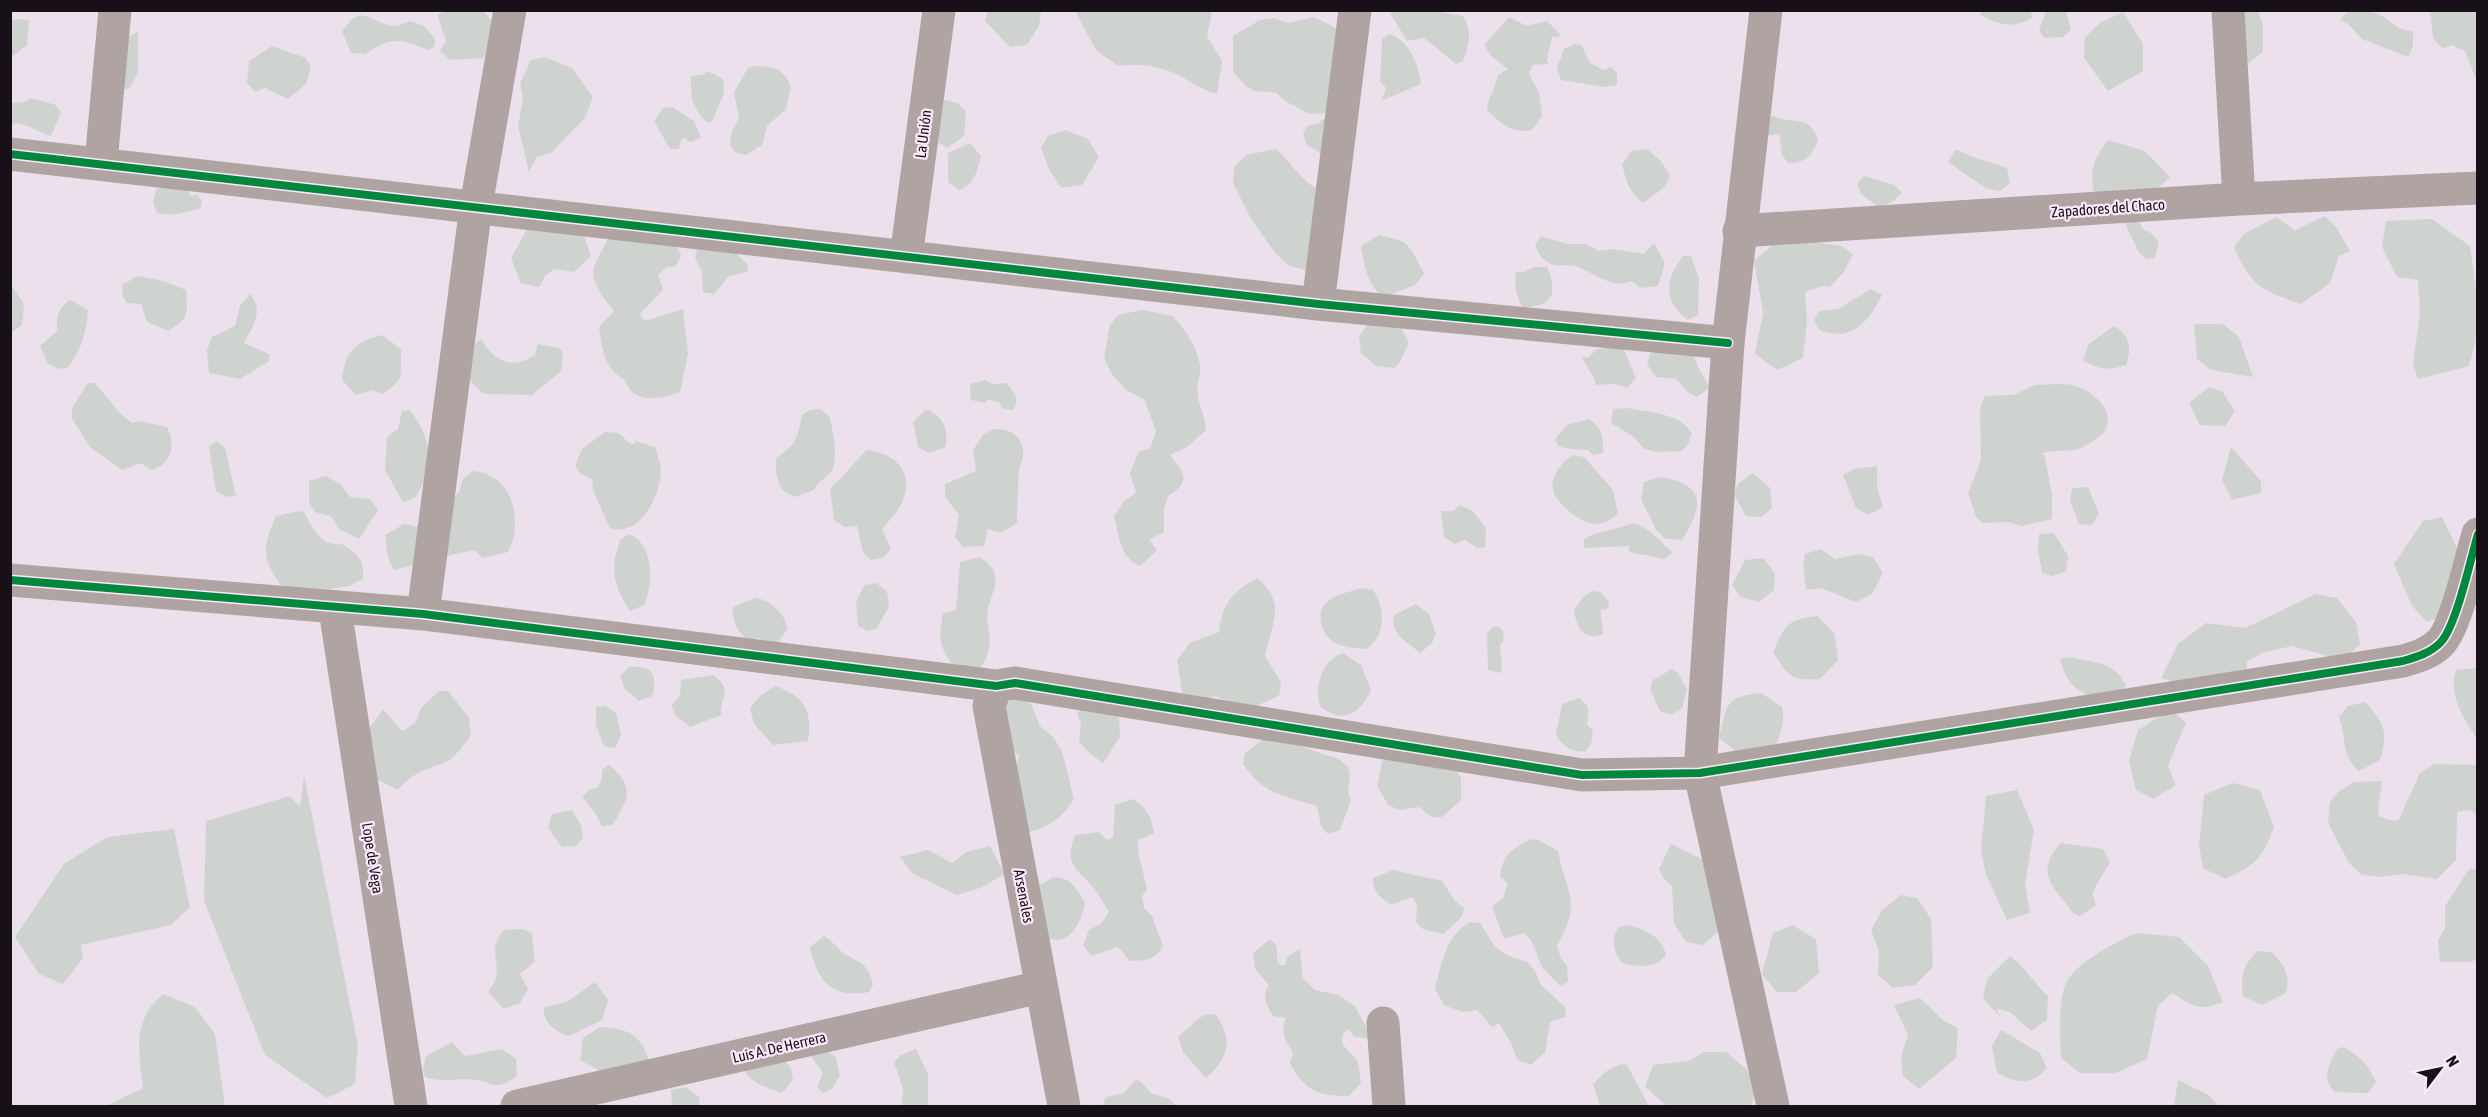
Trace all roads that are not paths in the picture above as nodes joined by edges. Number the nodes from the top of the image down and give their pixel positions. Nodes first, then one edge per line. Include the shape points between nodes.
1 (115, 10) edge
2 (510, 10) edge
3 (939, 10) edge
4 (1355, 10) edge
5 (1766, 10) edge
6 (2228, 10) edge
7 (10, 154) edge
8 (101, 162) junction
9 (2478, 188) edge
10 (2239, 199) junction
11 (477, 206) junction
12 (1739, 231) junction
13 (906, 257) junction
14 (1318, 304) junction
15 (1728, 343) junction
16 (2478, 534) edge
17 (10, 580) edge
18 (335, 609) junction
19 (423, 614) junction
20 (981, 684) junction
21 (1700, 773) junction
22 (1041, 987) junction
23 (1383, 1023) dead end
24 (411, 1107) edge
25 (517, 1107) edge
26 (1064, 1107) edge
27 (1389, 1107) edge
28 (1773, 1107) edge

1 - 8 street
2 - 11 street
3 - 13 street, La Unión
4 - 14 street
5 - 12 street
6 - 10 street
7 - 8 street
8 - 11 street
9 - 10 street, Zapadores del Chaco
10 - 12 street, Zapadores del Chaco
11 - 13 street
11 - 19 street
12 - 15 street
13 - 14 street
14 - 15 street
15 - 21 street
16 - 21 street via 2442,642 2403,661
17 - 18 street
18 - 19 street
18 - 24 street, Lope de Vega
19 - 20 street
20 - 21 street via 1015,683 1582,775
20 - 22 street, Arsenales
21 - 28 street
22 - 25 street, Luis A. De Herrera
22 - 26 street, Arsenales
23 - 27 street

